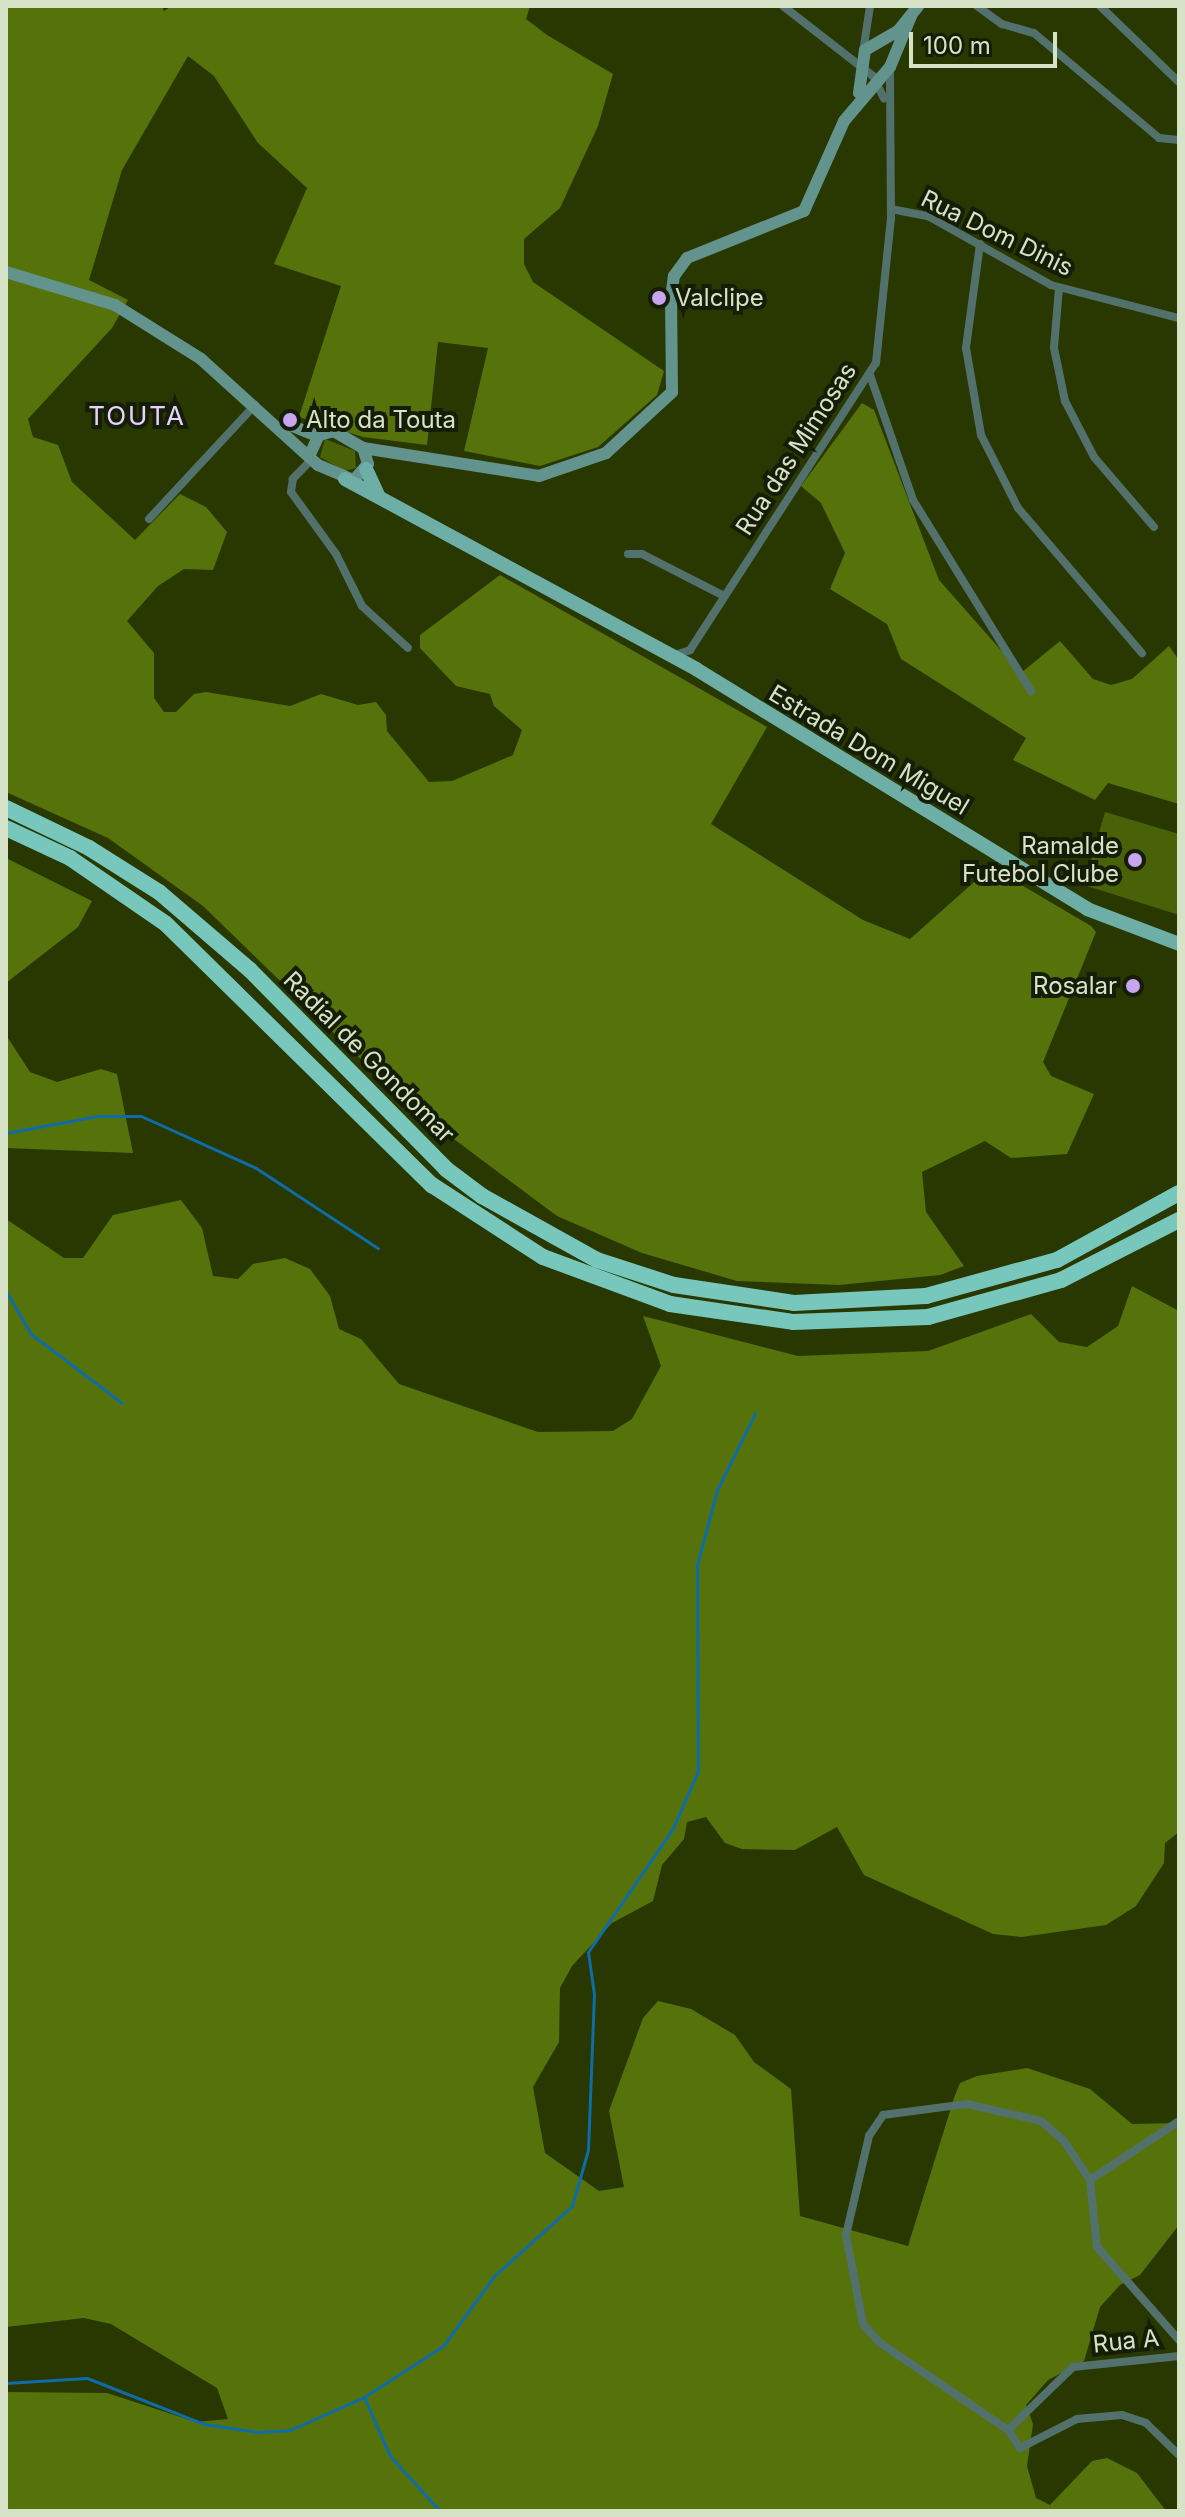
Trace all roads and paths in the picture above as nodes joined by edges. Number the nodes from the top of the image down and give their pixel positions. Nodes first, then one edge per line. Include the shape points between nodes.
1 (783, 6) edge
2 (870, 6) edge
3 (977, 6) edge
4 (1100, 6) edge
5 (915, 11) edge
6 (864, 58) junction
7 (891, 62) junction
8 (1179, 82) edge
9 (855, 103) junction
10 (887, 110) junction
11 (1179, 140) edge
12 (891, 209) junction
13 (980, 244) junction
14 (6, 272) edge
15 (1059, 288) junction
16 (1179, 318) edge
17 (870, 375) junction
18 (255, 405) junction
19 (318, 436) junction
20 (363, 448) junction
21 (413, 454) junction
22 (311, 456) junction
23 (367, 466) junction
24 (345, 479) junction
25 (379, 497) junction
26 (149, 519) dead end
27 (1154, 527) dead end
28 (628, 554) dead end
29 (724, 596) junction
30 (646, 645) junction
31 (408, 648) dead end
32 (690, 650) junction
33 (1142, 653) dead end
34 (671, 656) junction
35 (702, 674) junction
36 (1031, 691) dead end
37 (6, 808) edge
38 (6, 828) edge
39 (1179, 944) edge
40 (1179, 1193) edge
41 (1179, 1220) edge
42 (1179, 2121) edge
43 (1090, 2180) junction
44 (1179, 2340) edge
45 (1179, 2356) edge
46 (1008, 2430) junction
47 (1179, 2455) edge

1 - 6 street
2 - 6 street
3 - 11 street via 1002,24 1034,33 1159,138
4 - 8 street
5 - 6 main road
5 - 7 main road
6 - 7 main road
6 - 7 main road via 887,48
6 - 9 main road
6 - 9 main road
6 - 10 street, Rua das Mimosas
7 - 10 street, Rua das Mimosas
9 - 10 street via 875,97
9 - 21 main road via 804,211 687,258 674,276 672,392 606,453 539,476
10 - 12 street, Rua das Mimosas
12 - 13 street, Rua Dom Dinis via 928,216
12 - 17 street, Rua das Mimosas
13 - 15 street, Rua Dom Dinis
13 - 33 street via 966,348 981,435 1018,508
14 - 18 main road via 115,305 201,359
15 - 16 street, Rua Dom Dinis
15 - 27 street via 1054,348 1065,401 1094,457
17 - 29 street, Rua das Mimosas
17 - 36 street via 913,500
18 - 19 main road
18 - 22 main road
18 - 26 street
19 - 20 main road via 334,431
19 - 22 main road
20 - 21 main road
20 - 23 main road
21 - 23 main road
22 - 24 main road
22 - 31 street via 293,479 291,492 336,554 362,606
23 - 24 main road via 354,480
23 - 25 main road
24 - 25 main road, Estrada Dom Miguel
25 - 30 main road, Estrada Dom Miguel
28 - 29 street via 642,554
29 - 32 street, Rua das Mimosas
30 - 34 main road, Estrada Dom Miguel
30 - 35 main road, Estrada Dom Miguel via 693,677
32 - 34 street
32 - 35 street
34 - 35 main road, Estrada Dom Miguel
35 - 39 main road, Estrada Dom Miguel via 1087,909
37 - 40 highway, Radial de Gondomar via 89,848 159,892 250,970 392,1121 446,1169 494,1203 597,1260 674,1285 794,1303 926,1296 1013,1276 1123,1228
38 - 41 highway, Radial de Gondomar via 70,858 166,924 432,1185 525,1246 590,1278 670,1304 793,1322 928,1317 1019,1295 1134,1247
42 - 43 street
43 - 44 street via 1097,2247
43 - 46 street via 1064,2141 1041,2121 1007,2109 967,2104 883,2115 869,2136 846,2235 863,2324 879,2342
45 - 46 street, Rua A via 1073,2367
46 - 47 street via 1020,2448 1077,2419 1122,2415 1146,2423

